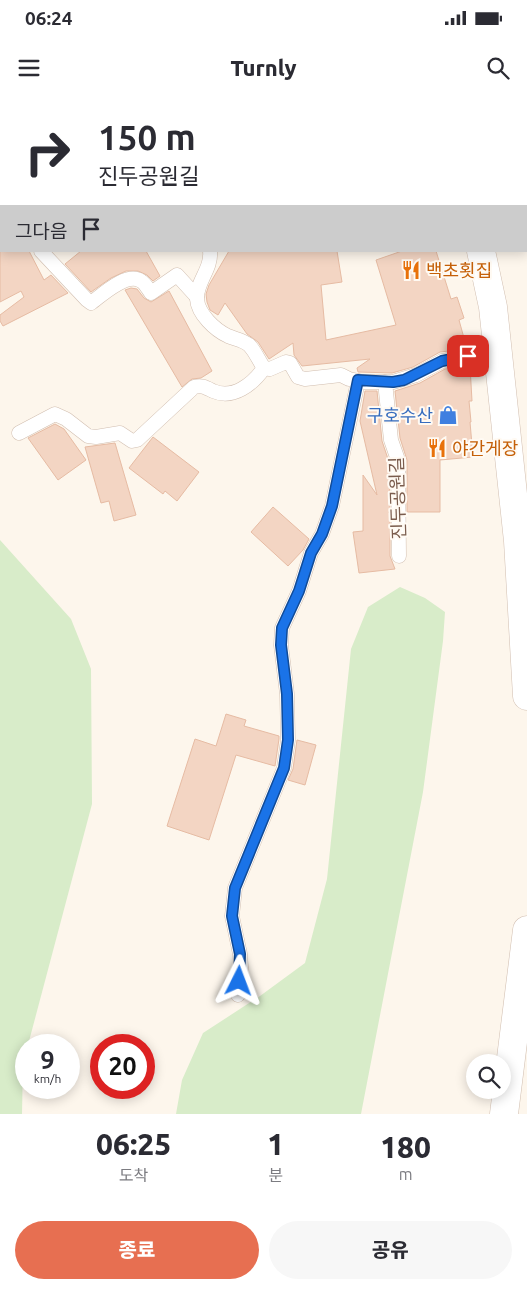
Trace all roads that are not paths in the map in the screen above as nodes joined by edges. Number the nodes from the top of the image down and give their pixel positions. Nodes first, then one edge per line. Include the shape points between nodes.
1 (42, 252) edge
2 (210, 252) edge
3 (482, 252) edge
4 (197, 296) junction
5 (498, 353) junction
6 (264, 368) junction
7 (358, 380) junction
8 (385, 382) junction
9 (19, 432) dead end
10 (399, 556) dead end
11 (527, 696) edge
12 (527, 930) edge
13 (238, 995) dead end
14 (504, 1114) edge

1 - 4 lane via 91,303 119,282 135,278 151,293 177,275
2 - 4 lane via 211,261
3 - 5 street
4 - 6 lane via 204,315 224,334 250,346
5 - 8 lane via 442,361 404,380
5 - 11 street via 518,541
6 - 7 lane via 270,369 286,362 298,377 305,379 341,375
6 - 9 lane via 251,382 232,394 205,386 194,387 138,440 132,441 120,434 88,436 55,414
7 - 8 lane
7 - 13 lane via 332,506 282,628 288,740 284,768 235,888 232,916 241,967
8 - 10 lane, 진두공원길 via 391,440 398,460
12 - 14 street

